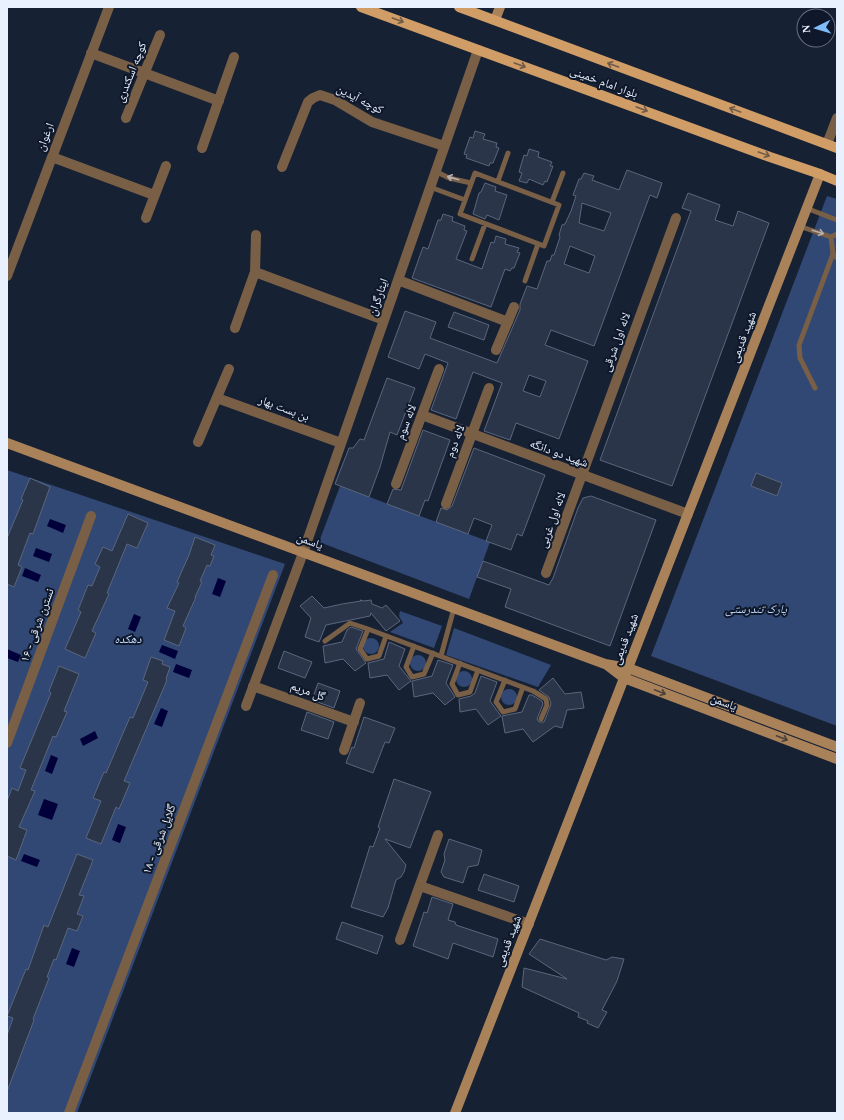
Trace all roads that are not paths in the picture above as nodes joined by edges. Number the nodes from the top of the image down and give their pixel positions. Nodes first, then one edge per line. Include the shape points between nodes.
1 (109, 7) edge
2 (361, 7) edge
3 (459, 7) edge
4 (500, 7) edge
5 (495, 20) junction
6 (160, 35) dead end
7 (478, 50) junction
8 (91, 53) junction
9 (234, 57) dead end
10 (144, 73) junction
11 (219, 101) junction
12 (126, 118) dead end
13 (837, 118) edge
14 (444, 146) junction
15 (832, 146) edge
16 (202, 148) dead end
17 (508, 153) dead end
18 (52, 157) junction
19 (166, 166) dead end
20 (282, 167) dead end
21 (435, 171) junction
22 (563, 173) dead end
23 (820, 174) junction
24 (498, 181) junction
25 (837, 181) edge
26 (471, 183) junction
27 (430, 187) junction
28 (154, 195) junction
29 (465, 200) junction
30 (552, 202) junction
31 (806, 208) junction
32 (146, 218) dead end
33 (676, 218) dead end
34 (837, 220) edge
35 (485, 224) junction
36 (799, 226) junction
37 (837, 234) edge
38 (256, 235) dead end
39 (831, 237) junction
40 (538, 244) junction
41 (835, 256) edge
42 (472, 259) dead end
43 (255, 272) junction
44 (7, 276) edge
45 (398, 280) junction
46 (525, 281) dead end
47 (514, 307) dead end
48 (384, 320) junction
49 (508, 322) junction
50 (235, 328) dead end
51 (496, 350) dead end
52 (229, 369) dead end
53 (439, 369) dead end
54 (489, 388) dead end
55 (815, 388) dead end
56 (217, 398) junction
57 (422, 415) junction
58 (472, 434) junction
59 (198, 442) dead end
60 (7, 443) edge
61 (341, 443) junction
62 (582, 475) junction
63 (396, 484) dead end
64 (446, 504) dead end
65 (688, 514) junction
66 (91, 516) dead end
67 (303, 553) junction
68 (546, 573) dead end
69 (273, 575) dead end
70 (454, 608) junction
71 (368, 629) junction
72 (386, 636) junction
73 (325, 641) dead end
74 (414, 646) junction
75 (433, 653) junction
76 (441, 656) junction
77 (460, 663) junction
78 (605, 664) junction
79 (628, 668) junction
80 (478, 670) junction
81 (624, 678) junction
82 (505, 680) junction
83 (253, 686) junction
84 (523, 687) junction
85 (360, 703) dead end
86 (246, 706) dead end
87 (541, 719) dead end
88 (354, 722) junction
89 (7, 743) edge
90 (837, 747) edge
91 (344, 750) dead end
92 (837, 759) edge
93 (438, 835) dead end
94 (420, 886) junction
95 (529, 924) junction
96 (400, 940) dead end
97 (69, 1113) edge
98 (455, 1113) edge

1 - 8 street, ارغوان
2 -> 7 main road, بلوار امام خمینی
3 - 5 main road, بلوار امام خمینی
4 - 5 street
15 -> 5 main road, بلوار امام خمینی
6 - 10 street, کوچه اسکندری
7 - 14 street, ایثارگران
7 -> 23 main road, بلوار امام خمینی
8 - 10 street
8 - 18 street, ارغوان
9 - 11 street
10 - 11 street
10 - 12 street, کوچه اسکندری
11 - 16 street
13 - 15 street
14 - 20 street, کوچه آیدین via 372,122 335,100 320,95 308,102
14 - 21 street, ایثارگران
17 - 24 lane
18 - 28 street
18 - 44 street, ارغوان
19 - 28 street
26 -> 21 lane via 449,178
21 - 27 street, ایثارگران
22 - 30 lane
23 - 25 main road, بلوار امام خمینی
23 - 31 street, شهید قدیمی
24 - 26 lane via 475,173
24 - 30 lane
26 - 29 lane
27 - 29 lane
27 - 45 street, ایثارگران
28 - 32 street
29 - 35 lane via 460,214
30 - 40 lane via 560,205 544,246
31 - 34 lane
31 - 36 street, شهید قدیمی
33 - 62 street, لاله اول شرقی
35 - 40 lane
35 - 42 lane
36 -> 39 lane
36 - 65 street, شهید قدیمی
37 - 39 lane
38 - 43 street
39 - 41 lane
40 - 46 lane
41 - 55 lane via 799,345 800,358
43 - 48 street
43 - 50 street
45 - 48 street, ایثارگران
45 - 49 street
47 - 49 street
48 - 61 street, ایثارگران
49 - 51 street
52 - 56 street
53 - 57 street, لاله سوم
54 - 58 street, لاله دوم
56 - 59 street
56 - 61 street, بن بست بهار
57 - 58 street, شهید دو دانگه
57 - 63 street, لاله سوم
58 - 62 street, شهید دو دانگه
58 - 64 street, لاله دوم
60 - 67 street, یاسمن
61 - 67 street, ایثارگران
62 - 65 street, شهید دو دانگه
62 - 68 street, لاله اول غربی
65 - 79 street, شهید قدیمی
66 - 89 street, نسترن شرقی - ۱۶
67 - 70 street, یاسمن
67 - 83 street, ایثارگران
69 - 97 street, گلایل شرقی - ۱۸
70 - 76 lane
70 - 78 street, یاسمن
71 - 72 lane
71 - 72 lane via 360,649 367,659 379,656
71 - 73 lane via 350,623
72 - 74 lane
74 - 75 lane
74 - 75 lane via 406,667 412,677 424,674
75 - 76 lane
76 - 77 lane
77 - 80 lane
77 - 80 lane via 452,684 458,695 470,692
78 - 79 street, یاسمن
78 - 81 street, یاسمن
79 - 81 street, شهید قدیمی
79 - 90 street, یاسمن
80 - 82 lane
81 -> 92 street, یاسمن
81 - 95 street, شهید قدیمی
82 - 84 lane
82 - 84 lane via 496,702 503,712 515,709
83 - 86 street, ایثارگران
83 - 88 street, گل مریم
84 - 87 lane via 546,699 547,704
85 - 88 street
88 - 91 street
93 - 94 street
94 - 95 street
94 - 96 street
95 - 98 street, شهید قدیمی

